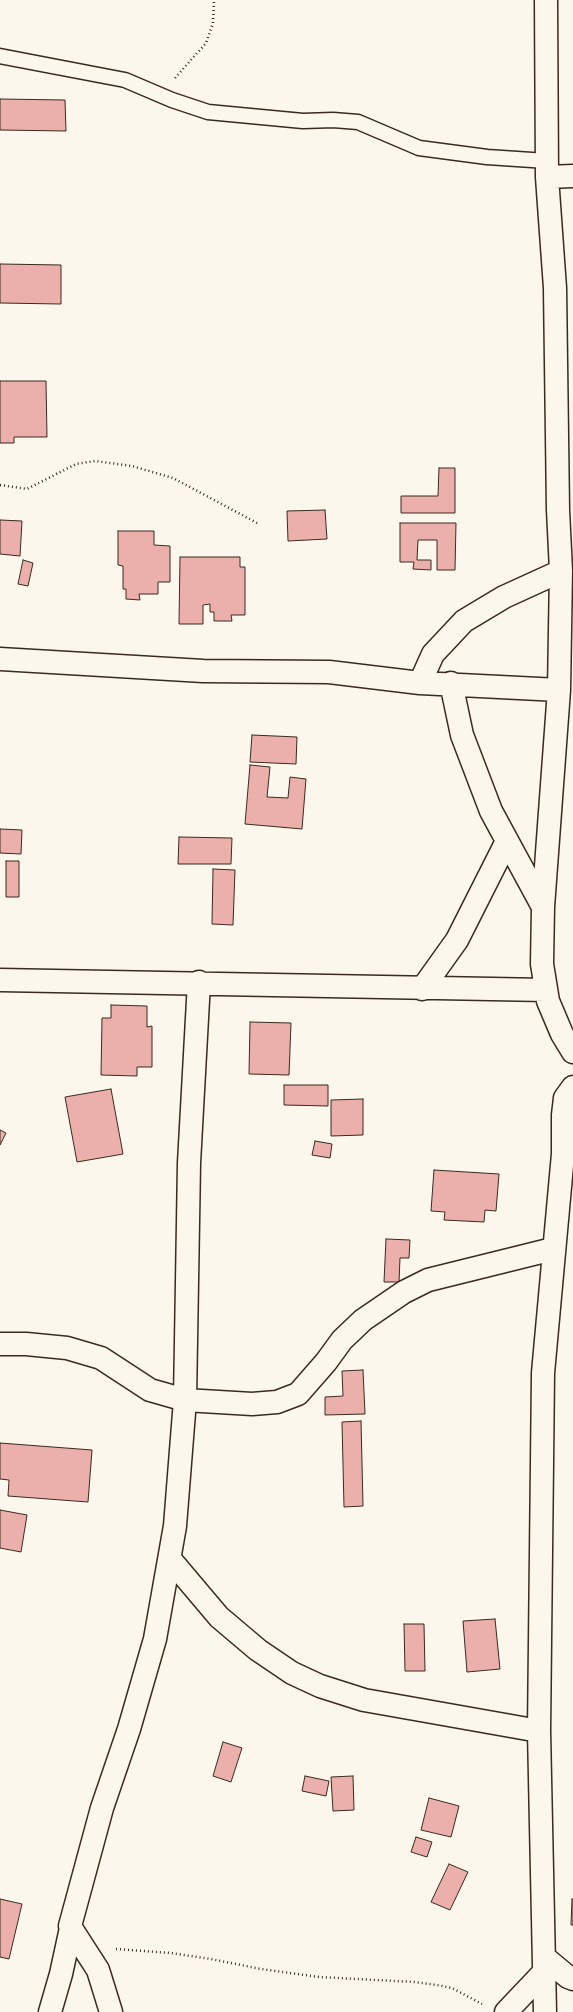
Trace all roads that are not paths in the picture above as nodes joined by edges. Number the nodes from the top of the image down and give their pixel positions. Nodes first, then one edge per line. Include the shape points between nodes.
1 (546, 0) edge
2 (0, 56) edge
3 (547, 169) junction
4 (573, 176) edge
5 (561, 571) junction
6 (0, 659) edge
7 (420, 683) junction
8 (451, 684) junction
9 (559, 690) junction
10 (507, 841) junction
11 (543, 907) junction
12 (0, 980) edge
13 (199, 982) junction
14 (422, 989) junction
15 (546, 990) junction
16 (573, 1052) edge
17 (573, 1087) edge
18 (553, 1249) junction
19 (0, 1344) edge
20 (185, 1400) junction
21 (170, 1559) junction
22 (539, 1731) junction
23 (71, 1928) junction
24 (544, 1964) junction
25 (573, 1979) edge
26 (50, 2012) edge
27 (111, 2012) edge
28 (506, 2012) edge
29 (545, 2012) edge

1 - 3 street
2 - 3 lane via 125,80 208,112 303,121 358,122 419,148 487,157
3 - 4 street
3 - 5 street via 555,288
5 - 7 street via 504,597 464,621 433,654
5 - 9 street
6 - 7 street via 203,672 329,672
7 - 8 street
8 - 9 street
8 - 10 street via 462,735 491,811
9 - 11 street
10 - 11 street
10 - 14 street via 457,940
11 - 15 street via 542,964
12 - 13 street
13 - 14 street
13 - 20 street via 188,1163
14 - 15 street
15 - 16 street via 562,1034
17 - 18 street via 565,1098 562,1114 563,1154
18 - 20 street via 428,1280 404,1292 363,1320 342,1340 298,1394 277,1402 252,1404
18 - 22 street via 543,1373
19 - 20 street via 67,1348 101,1358 150,1390
20 - 21 street
21 - 22 street via 219,1617 258,1650 292,1673 320,1686 364,1700
21 - 23 street via 155,1639 129,1729 102,1808
22 - 24 street
23 - 26 street
23 - 27 street via 98,1970
24 - 25 street
24 - 28 street
24 - 29 street

